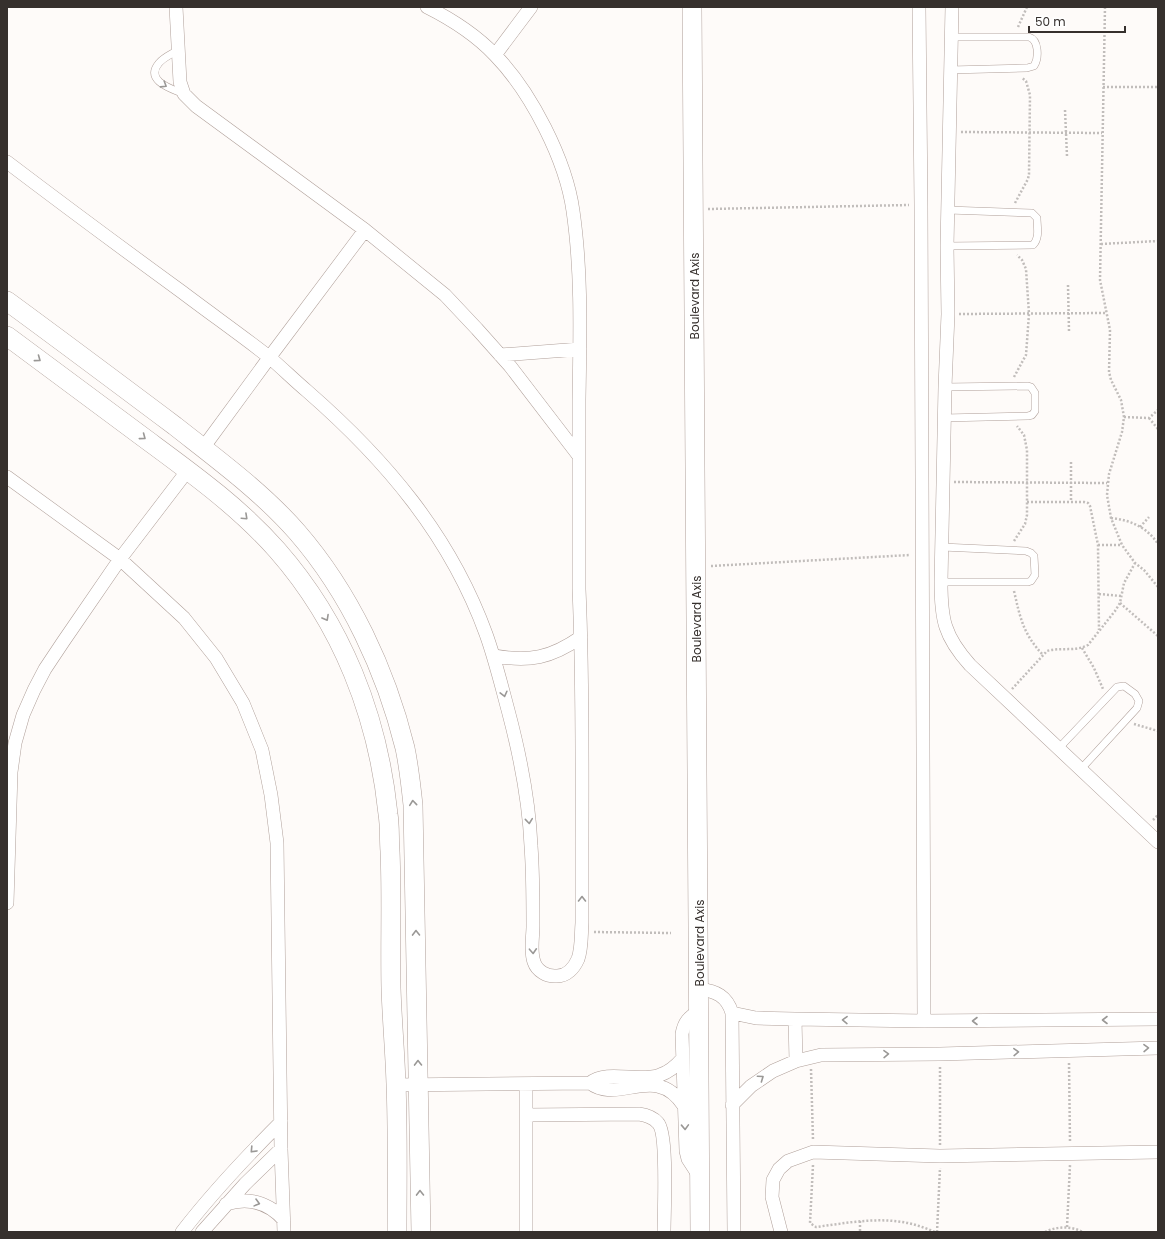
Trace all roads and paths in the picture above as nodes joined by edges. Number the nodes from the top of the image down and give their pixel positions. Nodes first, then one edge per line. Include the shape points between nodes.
1 (176, 7) edge
2 (531, 7) edge
3 (692, 7) edge
4 (919, 7) edge
5 (952, 7) edge
6 (1027, 7) edge
7 (1105, 7) edge
8 (430, 8) edge
9 (950, 37) junction
10 (1014, 37) junction
11 (178, 50) junction
12 (495, 55) junction
13 (1012, 69) junction
14 (950, 70) junction
15 (1103, 87) junction
16 (1158, 87) edge
17 (184, 94) junction
18 (1065, 110) dead end
19 (949, 132) junction
20 (1030, 133) junction
21 (1066, 133) junction
22 (1102, 133) junction
23 (1066, 156) dead end
24 (7, 162) edge
25 (921, 205) junction
26 (693, 209) junction
27 (948, 210) junction
28 (1010, 212) junction
29 (365, 230) junction
30 (1158, 241) edge
31 (1101, 244) junction
32 (947, 246) junction
33 (1006, 246) junction
34 (1068, 285) dead end
35 (7, 301) edge
36 (1106, 313) junction
37 (948, 314) junction
38 (1029, 314) junction
39 (1069, 314) junction
40 (1069, 331) dead end
41 (7, 336) edge
42 (580, 348) junction
43 (500, 355) junction
44 (269, 358) junction
45 (1009, 386) junction
46 (945, 387) junction
47 (127, 390) junction
48 (1158, 410) edge
49 (110, 413) junction
50 (1011, 417) junction
51 (1124, 417) junction
52 (944, 418) junction
53 (1149, 418) junction
54 (1158, 429) edge
55 (203, 448) junction
56 (579, 456) junction
57 (1071, 462) dead end
58 (188, 470) junction
59 (7, 477) edge
60 (943, 482) junction
61 (1027, 483) junction
62 (1071, 483) junction
63 (1107, 483) junction
64 (1027, 502) junction
65 (1072, 502) junction
66 (1149, 517) dead end
67 (1111, 518) junction
68 (1140, 527) junction
69 (1157, 539) edge
70 (1158, 544) edge
71 (1098, 545) junction
72 (1122, 545) junction
73 (942, 547) junction
74 (1008, 550) junction
75 (922, 554) junction
76 (120, 559) junction
77 (1135, 563) junction
78 (696, 567) junction
79 (942, 582) junction
80 (1013, 582) junction
81 (1158, 587) edge
82 (1099, 594) junction
83 (1121, 596) junction
84 (1120, 603) junction
85 (1099, 631) junction
86 (1158, 636) edge
87 (581, 637) junction
88 (1082, 648) junction
89 (1042, 655) junction
90 (494, 656) junction
91 (1004, 697) junction
92 (1106, 697) junction
93 (1124, 721) junction
94 (1158, 731) edge
95 (1059, 748) junction
96 (1081, 769) junction
97 (1158, 842) edge
98 (7, 903) edge
99 (582, 932) junction
100 (671, 933) dead end
101 (699, 989) junction
102 (699, 1011) junction
103 (732, 1012) junction
104 (795, 1019) junction
105 (1158, 1019) edge
106 (924, 1021) junction
107 (1158, 1048) edge
108 (1068, 1050) junction
109 (940, 1054) junction
110 (810, 1057) junction
111 (682, 1059) junction
112 (796, 1061) junction
113 (622, 1083) junction
114 (418, 1084) junction
115 (526, 1084) junction
116 (396, 1085) junction
117 (732, 1105) junction
118 (684, 1106) junction
119 (526, 1115) junction
120 (281, 1122) junction
121 (281, 1149) junction
122 (813, 1152) junction
123 (1158, 1152) edge
124 (1070, 1154) junction
125 (940, 1156) junction
126 (700, 1177) junction
127 (226, 1204) junction
128 (860, 1221) junction
129 (284, 1226) edge
130 (1067, 1227) junction
131 (182, 1232) edge
132 (202, 1232) edge
133 (398, 1232) edge
134 (421, 1232) edge
135 (526, 1232) edge
136 (664, 1232) edge
137 (700, 1232) edge
138 (734, 1232) edge
139 (781, 1232) edge
140 (860, 1232) edge
141 (936, 1232) edge
142 (1045, 1232) edge
143 (1083, 1232) edge

1 - 11 street
2 - 12 street
3 - 26 street, Boulevard Axis
4 - 25 street
5 - 9 street
6 - 10 path
7 - 15 path
8 - 12 street via 467,32
9 - 10 lane
9 - 14 street
10 - 13 lane via 1029,37 1035,40 1037,58 1031,68
11 - 17 street via 179,76
11 -> 17 lane via 159,63 155,73 156,78 164,85
12 - 42 street via 541,121 565,179 573,210 579,270
13 - 14 lane
13 - 20 path via 1026,81 1028,88
14 - 19 street
15 - 16 path
15 - 22 path
17 - 29 street via 196,106
18 - 21 path
19 - 20 path
19 - 27 street
20 - 21 path
20 - 28 path via 1028,179
21 - 22 path
21 - 23 path
22 - 31 path
24 - 44 street
25 - 26 path
25 - 75 street
26 - 78 street, Boulevard Axis
27 - 28 lane
27 - 32 street
28 - 33 lane via 1034,214 1037,218 1038,236 1032,245
29 - 43 street via 445,295
29 - 44 street
30 - 31 path
31 - 36 path via 1100,280
32 - 33 lane
32 - 37 street
33 - 38 path via 1022,260 1026,269
34 - 39 path
35 - 47 street
36 - 39 path
36 - 51 path via 1111,340 1109,372 1121,400
37 - 38 path
37 - 46 street
38 - 39 path
38 - 45 path via 1026,355
39 - 40 path
41 -> 49 street
42 - 43 street
42 - 56 street
43 - 56 street
44 - 55 street
44 - 90 street via 350,431 418,507 460,576
45 - 46 lane
45 - 50 lane via 1028,386 1035,393 1034,414
46 - 52 street
47 - 49 street
47 - 55 street
48 - 53 path
49 -> 58 street
50 - 52 lane
50 - 61 path via 1027,445
51 - 53 path
51 - 63 path
52 - 60 street
53 - 54 path
114 -> 55 street via 413,805 405,749 391,700 362,631 323,566 297,532 271,506
56 - 87 street
57 - 62 path
58 - 76 street
58 -> 116 street via 252,523 278,550 302,581 322,610 339,642 355,675 367,709 376,737 388,814 392,897 391,988
59 - 76 street
60 - 61 path
60 - 73 street
61 - 62 path
61 - 64 path
62 - 63 path
62 - 65 path
63 - 67 path
64 - 65 path
64 - 74 path via 1025,524
65 - 71 path via 1084,502 1090,506
66 - 68 path
67 - 68 path
67 - 72 path
68 - 69 path
69 - 70 path
71 - 72 path
71 - 82 path
72 - 77 path
73 - 74 lane
73 - 79 street
74 - 80 lane via 1026,551 1034,556 1034,578 1028,582
75 - 78 path
75 - 106 street
76 - 98 street via 45,669 23,715 15,743 11,772
76 - 120 street via 184,618 216,658 243,703 262,750 277,842
77 - 81 path
77 - 83 path via 1124,583
78 - 101 street, Boulevard Axis
79 - 80 lane
79 - 91 street via 941,607 950,638 963,656
80 - 89 path via 1022,626
82 - 83 path
82 - 85 path
83 - 84 path
84 - 85 path
84 - 86 path
85 - 88 path via 1088,645
87 - 90 street via 566,647 530,659
99 -> 87 street
88 - 89 path via 1052,650
88 - 92 path
89 - 91 path
90 -> 99 street via 520,758 526,794 531,844 533,952 534,963 539,970 546,975 555,976 562,976 570,971 578,959
91 - 95 street
92 - 93 lane via 1120,686 1135,694 1138,704
92 - 95 lane
93 - 94 path
93 - 96 lane
95 - 96 street
96 - 97 street
99 - 100 path
101 - 102 street, Boulevard Axis
101 - 103 street via 713,992 725,999
102 - 111 street via 690,1016 684,1024
102 - 126 street, Boulevard Axis
103 - 104 street via 756,1018
103 - 117 street
106 -> 104 street
104 - 112 street
105 -> 106 street
108 -> 107 street
109 -> 108 street
108 - 124 path
110 -> 109 street
109 - 125 path
110 - 112 street
110 - 122 path
111 - 113 street via 661,1075
111 - 118 street
117 -> 112 street via 761,1078
113 - 115 street via 604,1076 590,1083
113 - 118 street via 661,1086 675,1095
114 - 115 street
114 - 116 street
134 -> 114 street
115 - 119 street
116 - 133 street
117 - 138 street
118 -> 126 street via 687,1155
119 - 135 street
119 - 136 street via 639,1114 647,1115 659,1123 664,1141
120 - 121 street
120 -> 131 street via 256,1146
121 - 127 street
121 - 129 street
122 - 125 street
122 - 128 path via 810,1222 812,1225 816,1227
122 - 139 street via 788,1161 779,1169 773,1180 772,1197
123 - 124 street
124 - 125 street
124 - 130 path
125 - 141 path
126 - 137 street, Boulevard Axis
127 -> 129 street via 244,1200 258,1202 270,1208
127 - 132 street
128 - 140 path
128 - 141 path via 912,1224
130 - 142 path
130 - 143 path

